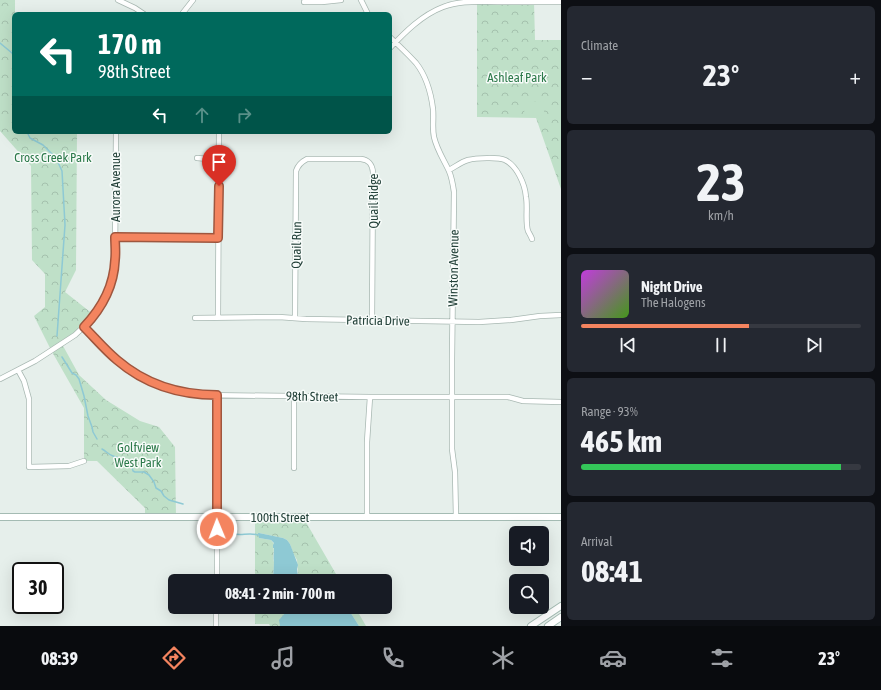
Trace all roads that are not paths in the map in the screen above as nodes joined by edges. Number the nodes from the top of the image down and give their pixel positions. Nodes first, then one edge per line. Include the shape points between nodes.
1 (118, 0) edge
2 (193, 0) edge
3 (340, 0) edge
4 (361, 0) edge
5 (304, 2) dead end
6 (561, 2) edge
7 (141, 12) edge
8 (184, 12) edge
9 (367, 12) edge
10 (392, 39) edge
11 (395, 42) junction
12 (392, 46) edge
13 (116, 134) edge
14 (219, 134) edge
15 (197, 158) dead end
16 (219, 160) junction
17 (449, 170) junction
18 (296, 171) joint
19 (115, 237) junction
20 (218, 238) junction
21 (532, 239) dead end
22 (561, 315) edge
23 (218, 317) junction
24 (195, 318) dead end
25 (295, 318) junction
26 (372, 320) junction
27 (452, 322) junction
28 (84, 327) junction
29 (18, 370) junction
30 (0, 379) edge
31 (217, 395) junction
32 (294, 396) junction
33 (370, 397) junction
34 (452, 397) junction
35 (561, 402) edge
36 (84, 461) dead end
37 (294, 468) dead end
38 (217, 517) junction
39 (367, 517) junction
40 (456, 517) junction
41 (561, 517) edge
42 (0, 518) edge
43 (217, 574) edge
44 (561, 606) edge
45 (216, 614) edge
46 (561, 617) edge
47 (216, 626) edge
48 (531, 626) edge
49 (548, 626) edge

1 - 7 street
2 - 8 street
3 - 5 street
4 - 9 street
6 - 11 street via 460,2 427,14
10 - 11 street, Winston Avenue
11 - 12 street
11 - 17 street, Winston Avenue via 416,63 424,76 433,111 434,137
13 - 19 street, Aurora Avenue
14 - 16 street
15 - 16 street
16 - 20 street
17 - 21 street via 467,160 482,158 500,159 509,163 516,170 526,191 528,229
17 - 27 street, Winston Avenue via 454,192
18 - 25 street, Quail Run
18 - 26 street, Quail Ridge via 307,159 365,160 373,167
19 - 20 street
19 - 28 street, Aurora Avenue via 114,271 110,287 97,312
20 - 23 street
22 - 27 street, Patricia Drive
23 - 24 street, Patricia Drive
23 - 25 street, Patricia Drive
25 - 26 street, Patricia Drive
26 - 27 street, Patricia Drive
27 - 34 street, Winston Avenue
28 - 29 street, Aurora Avenue
28 - 31 street, 98th Street via 116,360 146,380 186,393
29 - 30 street, Aurora Avenue
29 - 36 street via 30,399 29,467 69,466
31 - 32 street, 98th Street
31 - 38 street
32 - 33 street, 98th Street
32 - 37 street
33 - 34 street, 98th Street
33 - 39 street
34 - 35 street, 98th Street via 500,396 523,401
34 - 40 street, Winston Avenue
38 - 39 street, 100th Street
38 - 42 street, 100th Street
38 - 43 street
39 - 40 street, 100th Street
40 - 41 street, 100th Street
44 - 48 street
45 - 47 street
46 - 49 street

